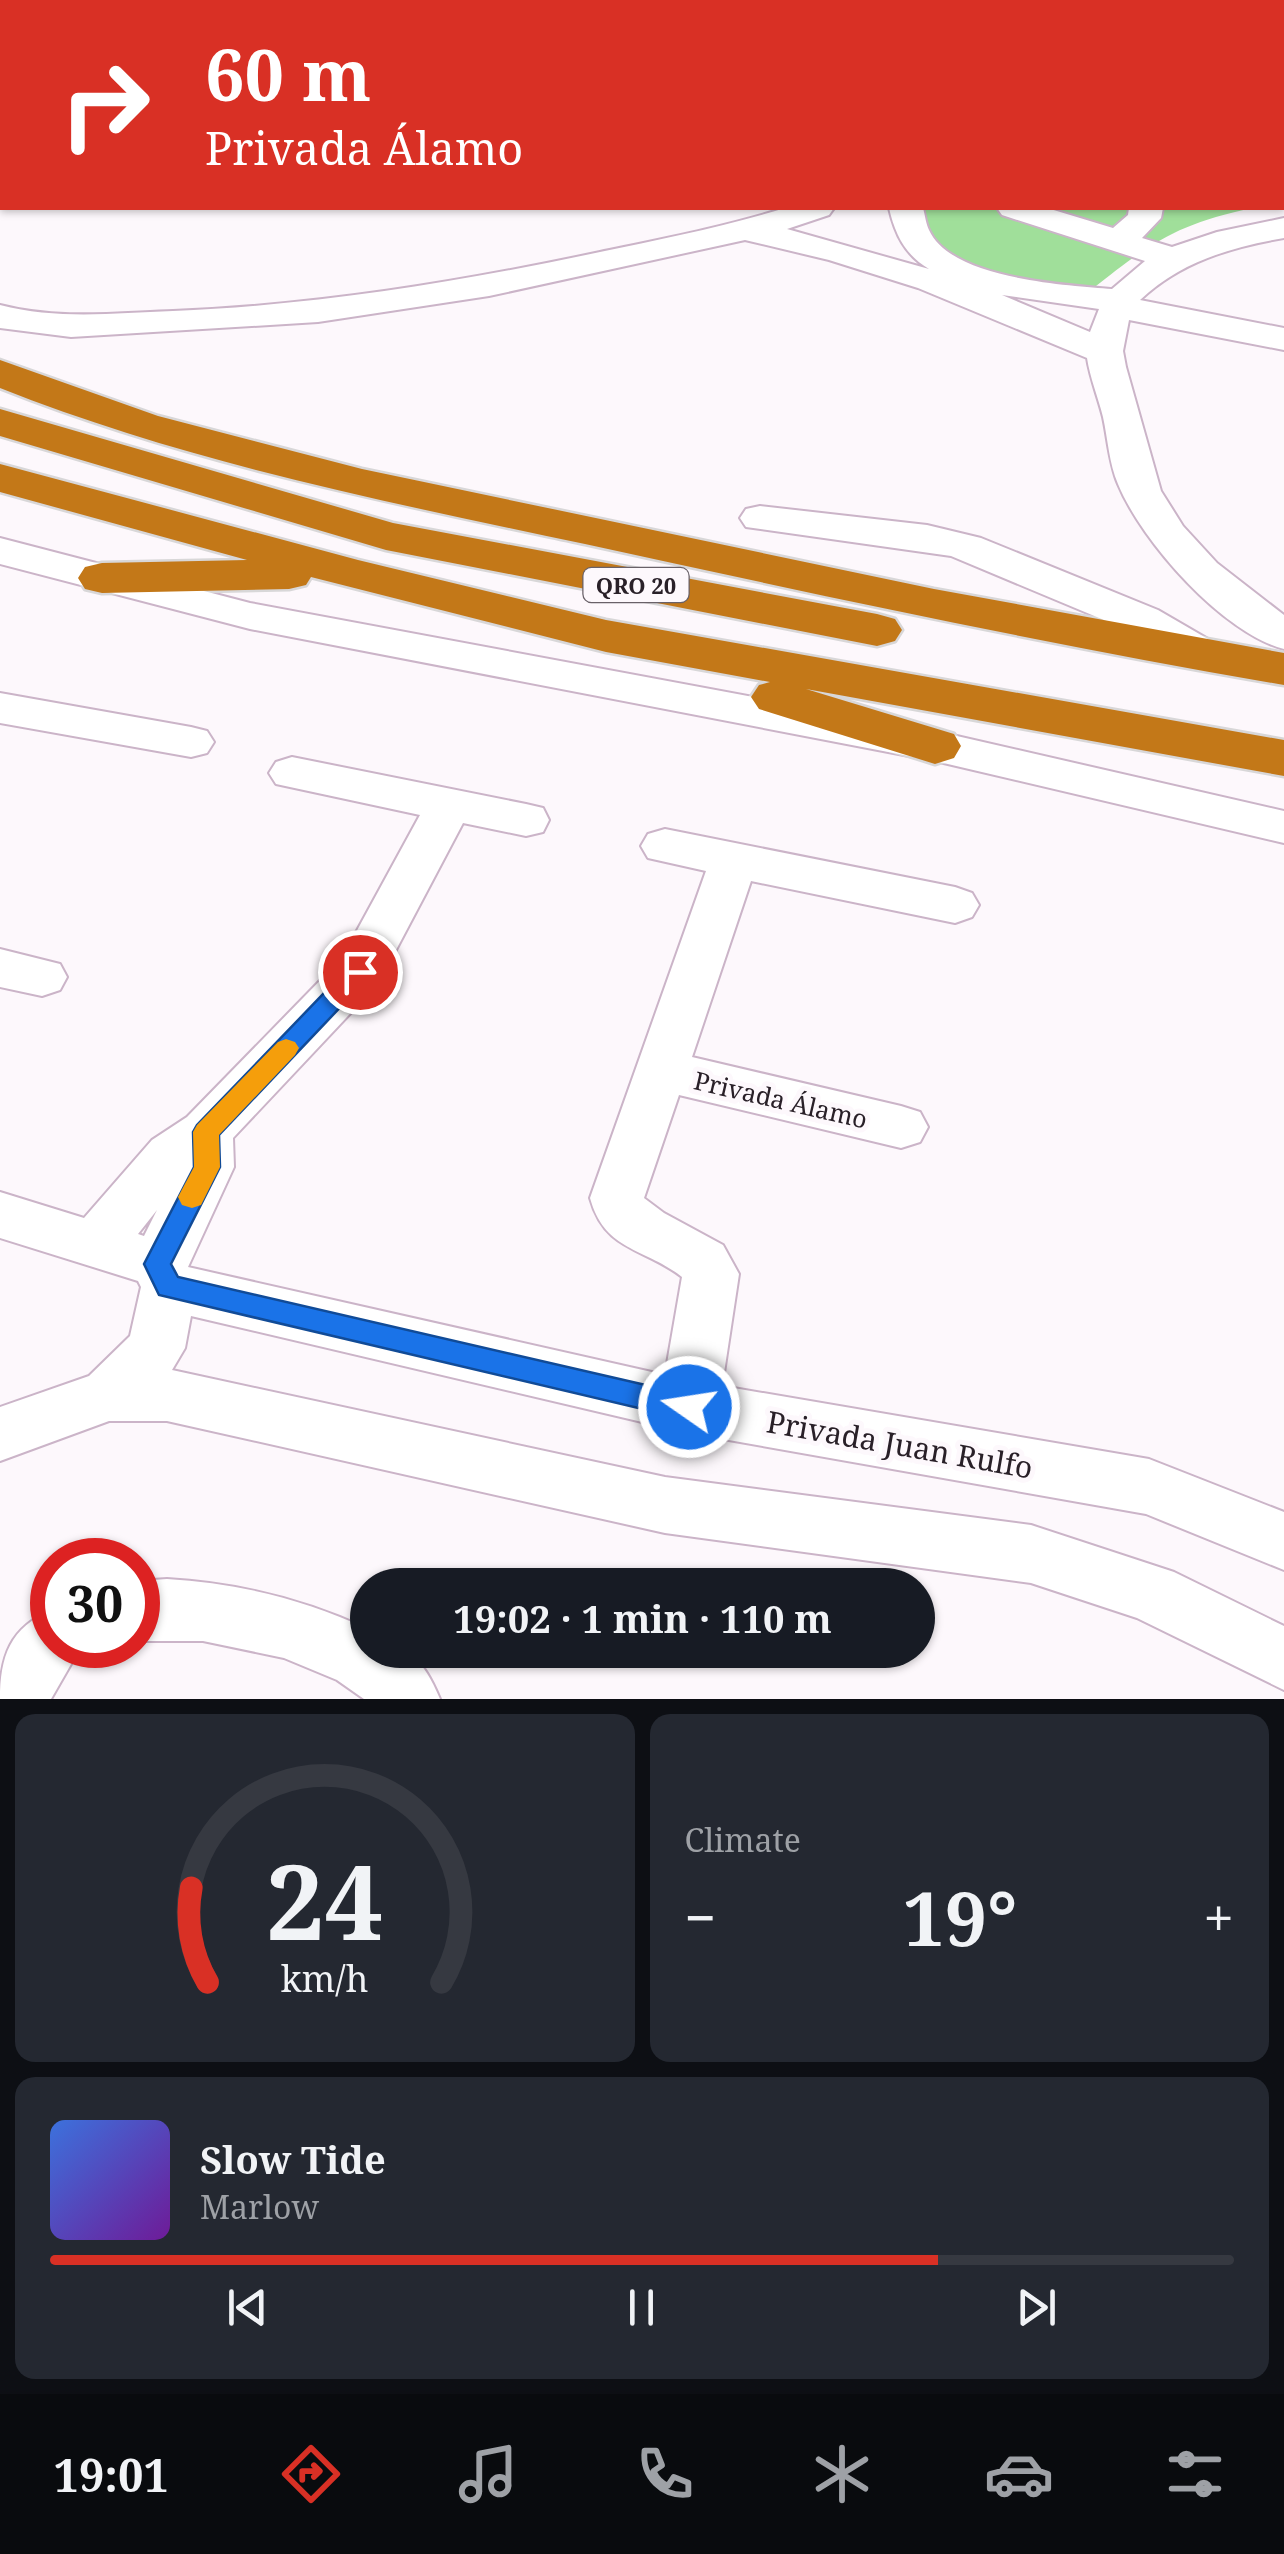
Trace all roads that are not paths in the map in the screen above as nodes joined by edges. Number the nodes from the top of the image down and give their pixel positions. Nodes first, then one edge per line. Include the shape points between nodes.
1 (811, 210) edge
2 (906, 210) edge
3 (1020, 210) edge
4 (1146, 210) edge
5 (1284, 228) edge
6 (750, 230) junction
7 (1119, 241) junction
8 (1172, 259) junction
9 (1119, 304) junction
10 (0, 316) edge
11 (1284, 339) edge
12 (1105, 352) junction
13 (0, 373) edge
14 (0, 422) edge
15 (0, 478) edge
16 (760, 518) dead end
17 (0, 552) edge
18 (350, 573) junction
19 (102, 578) junction
20 (527, 618) junction
21 (1284, 635) edge
22 (1205, 656) junction
23 (1284, 669) edge
24 (1284, 700) edge
25 (0, 708) edge
26 (191, 742) dead end
27 (935, 746) junction
28 (1284, 758) edge
29 (292, 773) dead end
30 (449, 805) junction
31 (526, 820) dead end
32 (1284, 827) edge
33 (665, 846) dead end
34 (734, 860) junction
35 (954, 905) dead end
36 (660, 1070) junction
37 (901, 1127) dead end
38 (206, 1132) junction
39 (8, 1221) edge
40 (96, 1244) junction
41 (163, 1276) junction
42 (110, 1395) junction
43 (689, 1407) junction
44 (0, 1434) edge
45 (1284, 1541) edge
46 (160, 1609) edge
47 (30, 1653) edge
48 (1284, 1659) edge
49 (33, 1668) edge
50 (0, 1671) edge
51 (13, 1699) edge
52 (407, 1699) edge

1 - 6 street
2 - 9 street via 918,246 943,264 1032,292
3 - 7 street
4 - 7 street
5 - 8 street via 1242,234
6 - 10 street via 491,287 325,310 81,325
6 - 12 street via 1008,308
7 - 8 street
8 - 9 street
9 - 11 street
9 - 12 street
12 - 21 street via 1140,488 1188,562
13 - 22 highway via 234,452 826,582
14 - 24 highway, QRO 20 via 386,536
15 - 18 highway, QRO 20
16 - 22 street via 966,547 1143,620
17 - 19 street
18 - 19 highway
18 - 20 highway, QRO 20
19 - 27 street via 250,616
20 - 27 highway
20 - 28 highway, QRO 20
22 - 23 highway
25 - 26 street
27 - 32 street
29 - 30 street
30 - 31 street
30 - 38 street via 360,972
33 - 34 street
34 - 35 street
34 - 36 street, Privada Álamo
36 - 37 street, Privada Álamo
36 - 43 street, Privada Álamo via 617,1207 628,1220 692,1253 711,1274
38 - 40 street via 170,1155
38 - 41 street via 207,1167
39 - 40 street, Privada Juan Rulfo
40 - 41 street, Privada Juan Rulfo
41 - 42 street via 156,1348
41 - 43 street, Privada Juan Rulfo
42 - 44 street
42 - 48 street via 167,1394 665,1505 1030,1554 1152,1593
43 - 45 street, Privada Juan Rulfo via 1149,1486
46 - 52 street via 241,1618 308,1636 382,1671
47 - 50 street
49 - 51 street

